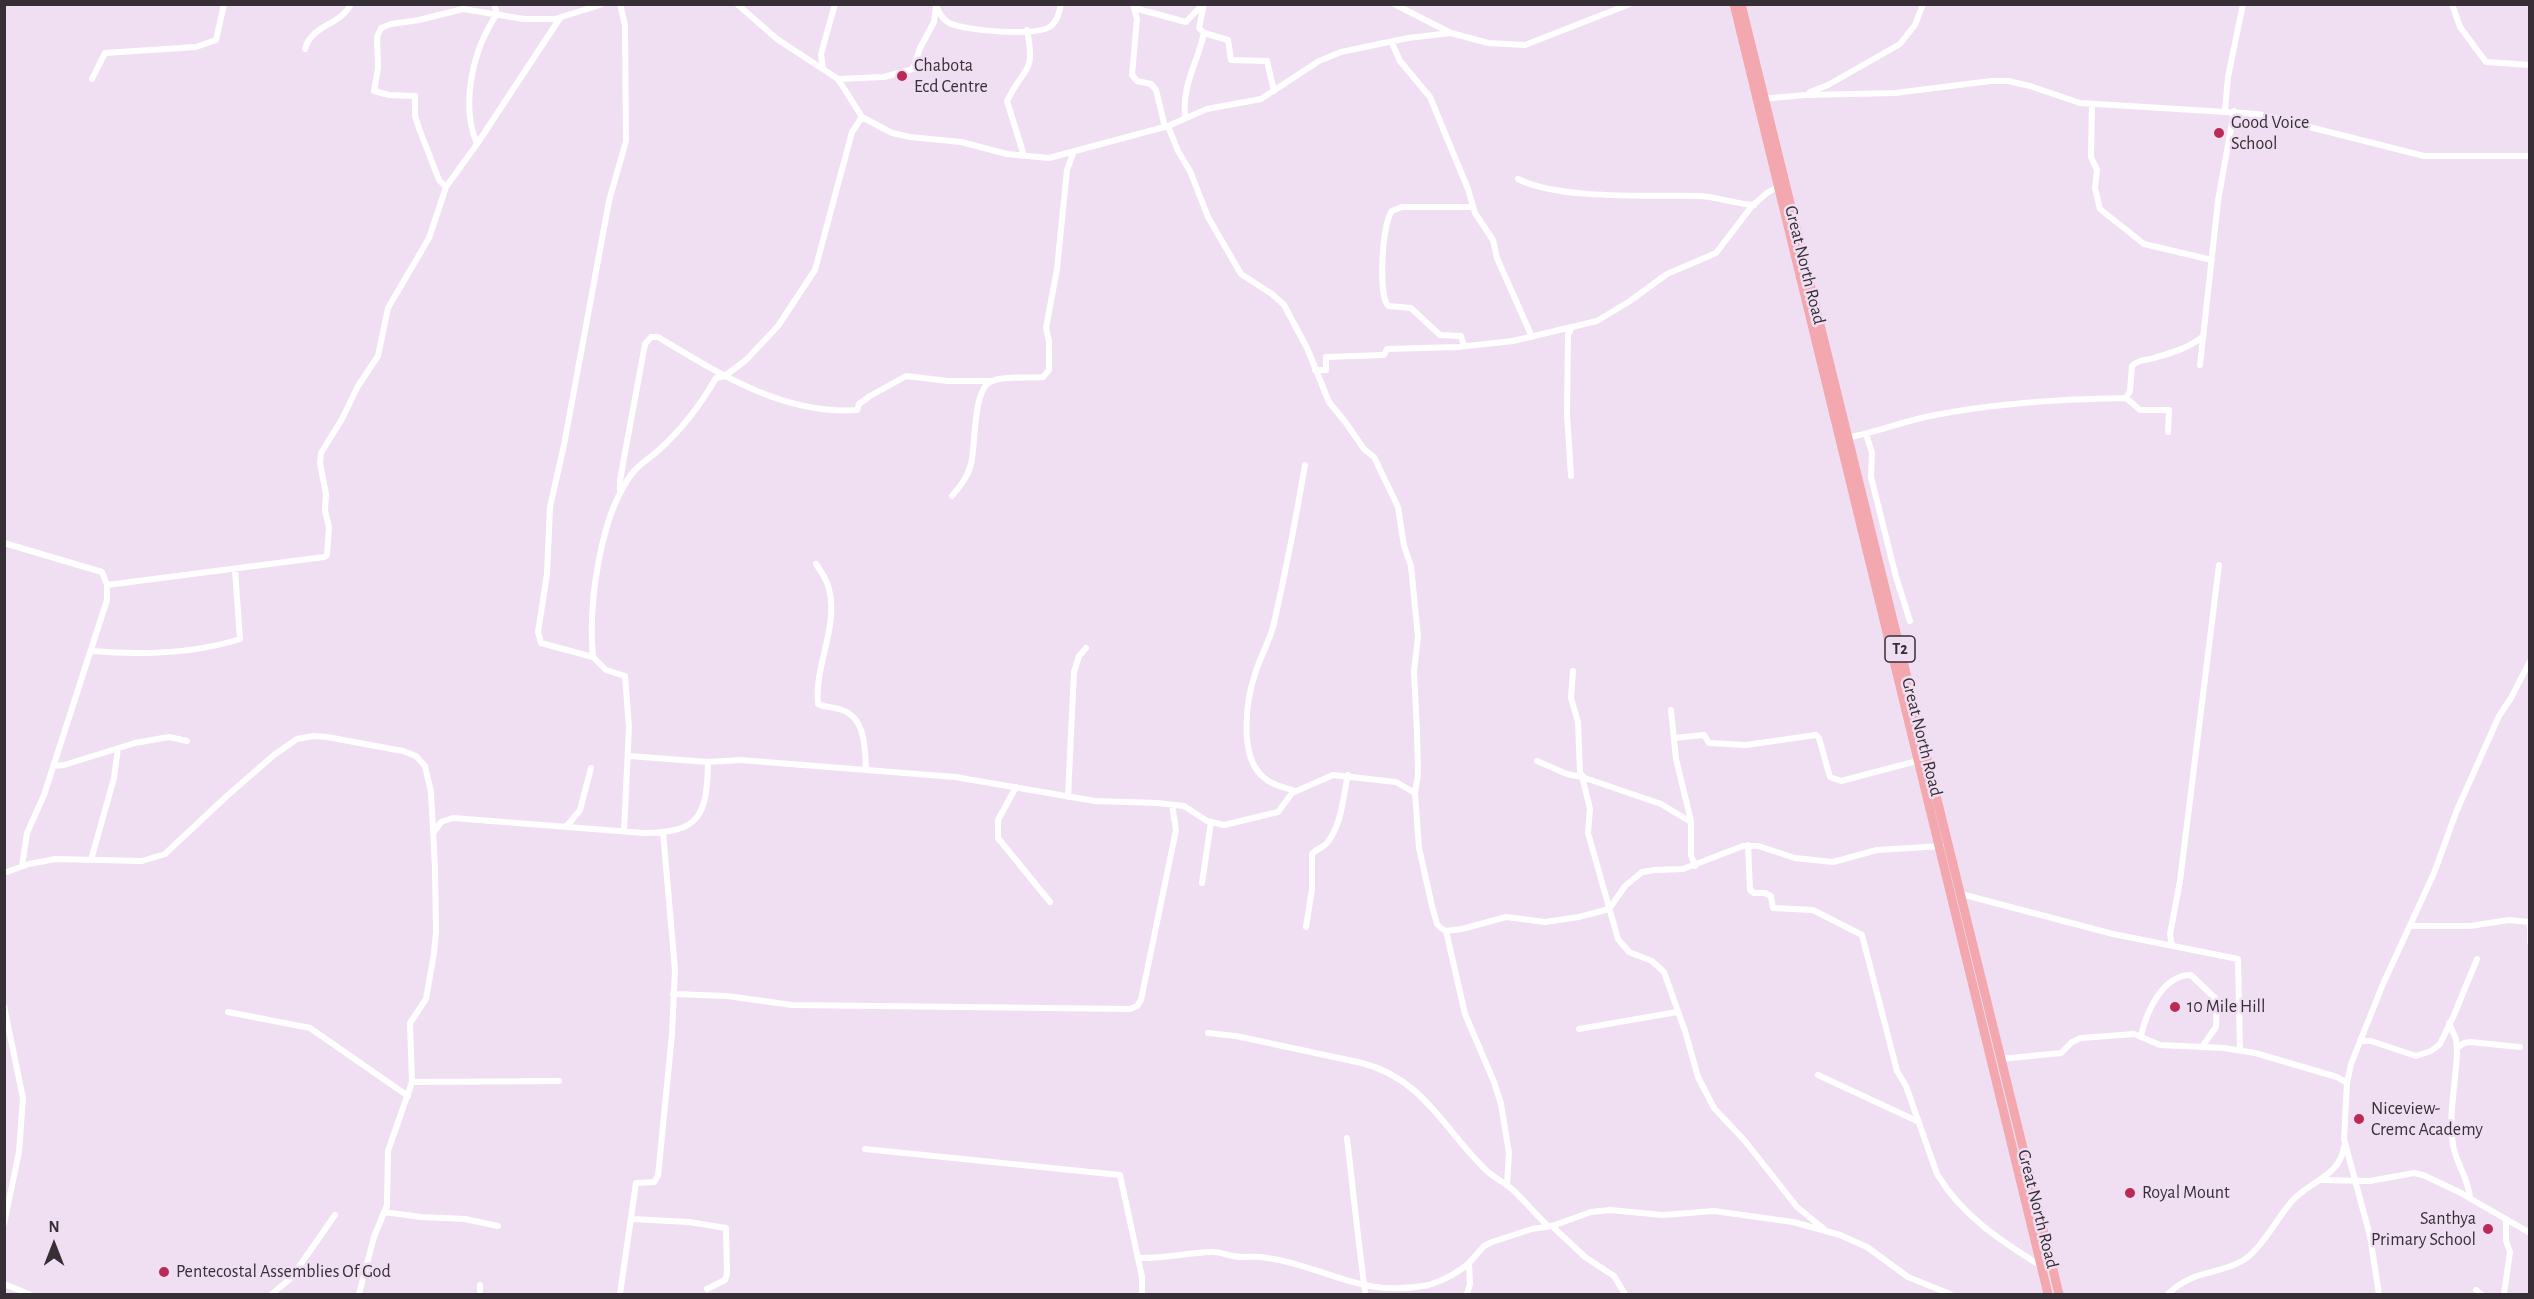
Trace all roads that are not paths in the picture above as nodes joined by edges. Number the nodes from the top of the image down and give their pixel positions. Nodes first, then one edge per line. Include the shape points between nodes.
1 (224, 4) edge
2 (351, 4) edge
3 (448, 4) edge
4 (495, 4) edge
5 (603, 4) edge
6 (620, 4) edge
7 (737, 4) edge
8 (835, 4) edge
9 (1061, 4) edge
10 (1204, 4) edge
11 (1394, 4) edge
12 (1630, 4) edge
13 (1734, 4) edge
14 (1741, 4) edge
15 (1923, 4) edge
16 (2243, 4) edge
17 (2452, 4) edge
18 (935, 6) edge
19 (1134, 6) edge
20 (456, 10) junction
21 (497, 14) junction
22 (560, 18) junction
23 (1027, 30) junction
24 (1204, 33) junction
25 (1451, 33) junction
26 (1392, 43) junction
27 (306, 49) dead end
28 (2529, 65) edge
29 (823, 69) junction
30 (92, 79) dead end
31 (838, 79) junction
32 (1274, 91) junction
33 (1805, 94) junction
34 (1761, 99) junction
35 (2092, 104) junction
36 (2225, 110) junction
37 (2234, 111) junction
38 (862, 117) junction
39 (1185, 118) junction
40 (1167, 127) junction
41 (477, 144) junction
42 (1074, 151) junction
43 (1024, 156) junction
44 (2529, 156) edge
45 (1518, 179) dead end
46 (1781, 185) junction
47 (446, 187) junction
48 (1754, 205) junction
49 (1473, 207) junction
50 (2212, 260) junction
51 (1571, 328) junction
52 (1532, 337) junction
53 (2202, 337) junction
54 (1464, 346) junction
55 (2200, 365) dead end
56 (1315, 370) junction
57 (725, 376) junction
58 (993, 381) junction
59 (2126, 398) junction
60 (2168, 432) dead end
61 (1866, 434) junction
62 (1844, 438) junction
63 (1305, 465) dead end
64 (1571, 476) dead end
65 (620, 495) junction
66 (952, 496) dead end
67 (4, 543) edge
68 (816, 564) dead end
69 (2219, 565) dead end
70 (235, 570) junction
71 (107, 585) junction
72 (1910, 621) dead end
73 (1086, 648) dead end
74 (91, 651) junction
75 (593, 657) junction
76 (2529, 661) edge
77 (1572, 671) dead end
78 (1671, 710) dead end
79 (1674, 738) junction
80 (187, 741) dead end
81 (118, 748) junction
82 (629, 756) junction
83 (1537, 761) dead end
84 (1917, 761) junction
85 (708, 762) junction
86 (53, 766) junction
87 (591, 768) dead end
88 (866, 770) junction
89 (1348, 775) junction
90 (1582, 776) junction
91 (1016, 787) junction
92 (1294, 791) junction
93 (1415, 794) junction
94 (1068, 797) junction
95 (1172, 805) junction
96 (1211, 822) junction
97 (1691, 822) junction
98 (566, 827) junction
99 (624, 831) junction
100 (663, 832) junction
101 (433, 833) junction
102 (1749, 846) junction
103 (1943, 846) junction
104 (91, 860) junction
105 (22, 866) junction
106 (1695, 866) junction
107 (4, 873) edge
108 (1202, 883) dead end
109 (1961, 894) junction
110 (1050, 902) dead end
111 (1610, 909) junction
112 (2529, 922) edge
113 (2410, 926) junction
114 (1306, 927) dead end
115 (1446, 931) junction
116 (2529, 942) edge
117 (2172, 946) junction
118 (2477, 959) dead end
119 (674, 994) junction
120 (4, 1006) edge
121 (228, 1012) dead end
122 (1677, 1012) junction
123 (2449, 1023) junction
124 (1580, 1029) dead end
125 (1208, 1033) dead end
126 (2141, 1036) junction
127 (2360, 1041) junction
128 (2202, 1047) junction
129 (2520, 1047) dead end
130 (2457, 1048) junction
131 (2240, 1050) junction
132 (2001, 1059) junction
133 (1818, 1075) dead end
134 (412, 1082) junction
135 (559, 1082) dead end
136 (2347, 1083) junction
137 (408, 1096) junction
138 (1917, 1121) junction
139 (1347, 1138) dead end
140 (2345, 1146) junction
141 (865, 1149) dead end
142 (2355, 1179) junction
143 (2320, 1180) junction
144 (1507, 1185) junction
145 (2470, 1198) junction
146 (384, 1212) junction
147 (335, 1215) dead end
148 (632, 1219) junction
149 (2506, 1219) junction
150 (4, 1224) edge
151 (498, 1226) dead end
152 (1550, 1226) junction
153 (1826, 1231) junction
154 (2529, 1233) edge
155 (1138, 1258) junction
156 (1469, 1263) junction
157 (2041, 1266) junction
158 (4, 1284) edge
159 (480, 1285) dead end
160 (707, 1289) dead end
161 (1365, 1291) junction
162 (29, 1294) edge
163 (272, 1294) edge
164 (359, 1294) edge
165 (480, 1294) edge
166 (620, 1294) edge
167 (1142, 1294) edge
168 (1467, 1294) edge
169 (1625, 1294) edge
170 (1950, 1294) edge
171 (2048, 1294) edge
172 (2059, 1294) edge
173 (2168, 1294) edge
174 (2379, 1294) edge
175 (2504, 1294) edge

1 - 30 street via 216,40 196,47 105,53
2 - 27 street via 341,17 316,31
3 - 20 street
4 - 21 street
5 - 22 street
6 - 75 street via 624,25 626,141 609,201 550,507 548,574 538,632 545,645
7 - 29 street via 777,39
8 - 29 street via 821,54
9 - 23 street via 1051,26
10 - 19 street via 1186,22
10 - 24 street via 1199,28
11 - 25 street
12 - 25 street via 1525,45
13 - 34 highway, Great North Road / T2
14 - 34 highway, Great North Road / T2
15 - 33 street via 1915,25 1900,45
16 - 36 street
17 - 28 street via 2460,27 2486,62
18 - 23 street via 946,21 975,31
18 - 31 street via 934,22 913,69 884,77
19 - 40 street via 1137,19 1132,75 1156,90
20 - 21 street
20 - 47 street via 391,24 381,28 377,37 374,91 415,96 417,123
21 - 22 street via 524,19
21 - 41 street via 484,33 471,76 469,113
22 - 41 street
23 - 43 street via 1030,66 1007,100
24 - 32 street via 1228,40 1231,60 1267,61
24 - 39 street via 1184,96
25 - 26 street
26 - 32 street via 1333,54
26 - 49 street via 1400,61 1430,97
29 - 31 street
31 - 38 street
32 - 39 street via 1252,101 1207,109
33 - 34 street
33 - 35 street via 1895,93 2008,81 2069,101
34 - 46 highway, Great North Road / T2
35 - 36 street
35 - 50 street via 2091,157 2097,170 2095,188 2100,209 2144,244
36 - 37 street
37 - 44 street via 2424,156
37 - 50 street
38 - 43 street via 892,133
38 - 57 street via 852,132 815,270 778,326
39 - 40 street
40 - 42 street
40 - 56 street via 1208,217 1241,274 1284,305
41 - 47 street
42 - 43 street via 1049,158
42 - 58 street via 1067,170 1046,328 1049,370 1043,376
45 - 48 street via 1552,189 1702,196
46 - 48 street
46 - 62 highway, Great North Road / T2
47 - 70 street via 429,238 388,308 378,356 321,453 329,527 327,555
48 - 51 street via 1712,256 1666,274 1603,318
49 - 52 street via 1493,240 1497,258
49 - 54 street via 1402,207 1392,211 1382,270 1384,298 1389,306 1411,308 1443,336 1461,336
50 - 53 street
51 - 52 street
51 - 64 street via 1567,414
52 - 54 street
53 - 55 street
53 - 59 street via 2182,349 2139,360 2132,366
54 - 56 street via 1387,349 1384,355 1326,357 1326,370
56 - 93 street via 1332,408 1377,461 1398,507 1411,566 1418,637 1414,671 1418,775
57 - 58 street via 764,395 836,411 856,410 870,396 906,376
57 - 65 street via 716,378 671,438 635,470
57 - 65 street via 658,337 647,340
58 - 66 street via 982,393 969,470
59 - 60 street via 2140,410 2169,410
59 - 61 street via 1971,409
61 - 62 street
61 - 72 street via 1872,453 1871,477
62 - 84 highway, Great North Road / T2
62 - 103 highway, Great North Road / T2
63 - 92 street via 1293,541 1272,634 1248,700 1247,722 1249,750 1258,772 1273,784
65 - 75 street via 601,547 593,601
67 - 71 street via 102,572
68 - 88 street via 829,589 831,609 818,704 844,710 856,721 864,734
69 - 117 street via 2170,934
70 - 71 street
70 - 74 street via 240,639 221,645 162,651
71 - 74 street via 107,600
73 - 94 street via 1074,672
74 - 86 street
75 - 82 street via 606,670 625,676
76 - 113 street via 2499,716
77 - 90 street via 1571,698 1578,722
78 - 79 street
79 - 84 street via 1704,735 1709,744 1746,745 1816,735 1830,777 1841,781
79 - 97 street
80 - 81 street via 169,737
81 - 86 street
81 - 104 street via 114,778
82 - 85 street
82 - 99 street
83 - 90 street
84 - 103 highway, Great North Road / T2
85 - 88 street via 740,760
85 - 100 street via 708,795 699,817
86 - 105 street via 27,833
87 - 98 street via 580,810
88 - 91 street via 955,777
89 - 92 street via 1333,775
89 - 93 street via 1396,782
89 - 114 street via 1332,834 1327,844 1312,854
90 - 97 street via 1661,804
90 - 111 street via 1590,809 1588,832
91 - 94 street
91 - 110 street via 998,820 998,838
92 - 96 street via 1278,812 1231,824
93 - 115 street via 1420,858 1437,924
94 - 95 street
95 - 96 street via 1184,806
95 - 119 street via 1176,830 1160,908 1141,1000 1130,1009 792,1005
96 - 108 street
97 - 106 street
98 - 99 street
98 - 101 street via 453,818 441,822
99 - 100 street
100 - 119 street via 674,943
101 - 104 street via 429,782 425,766 416,756 314,736 297,739 274,755 165,854 142,861
101 - 134 street via 436,932 426,999 410,1023
102 - 103 street via 1795,858 1833,862 1877,850
102 - 106 street via 1728,850
102 - 138 street via 1750,890 1771,896 1773,908 1813,909 1862,935 1897,1071
103 - 109 highway, Great North Road / T2
103 - 157 highway, Great North Road / T2
104 - 105 street via 55,859
105 - 107 street
106 - 111 street via 1642,872 1625,886
109 - 117 street
109 - 132 highway, Great North Road / T2
111 - 115 street via 1563,921 1506,917
111 - 122 street via 1622,945 1664,972
112 - 113 street
112 - 116 street
113 - 127 street
115 - 144 street via 1465,1014 1501,1104 1509,1153
117 - 131 street via 2238,959
118 - 123 street
119 - 148 street via 658,1176 654,1182 636,1183
120 - 150 street via 23,1098 19,1152
121 - 137 street via 310,1028
122 - 124 street
122 - 153 street via 1698,1077 1714,1108 1797,1207
123 - 127 street via 2440,1044 2422,1055
123 - 130 street
125 - 144 street via 1379,1067 1416,1090 1488,1171
126 - 128 street via 2160,1045
126 - 128 street via 2148,1011 2168,983 2191,975 2217,1000 2216,1027
126 - 132 street via 2081,1038 2061,1053
127 - 136 street
128 - 131 street
129 - 130 street via 2470,1042
130 - 145 street via 2452,1144
131 - 136 street
132 - 172 highway, Great North Road / T2
133 - 138 street
134 - 135 street
134 - 137 street
136 - 140 street
137 - 146 street via 388,1151
138 - 157 street via 1937,1174 1955,1200 1995,1236
139 - 161 street
140 - 142 street
140 - 143 street via 2338,1165
141 - 155 street via 1120,1175
142 - 143 street
142 - 145 street via 2384,1180 2414,1173
142 - 174 street via 2370,1236
143 - 173 street via 2293,1200 2243,1260 2192,1276
144 - 152 street
145 - 149 street
146 - 151 street
146 - 164 street
147 - 163 street via 291,1278
148 - 160 street via 726,1228 727,1274 725,1280
148 - 166 street
149 - 154 street
149 - 175 street via 2510,1252
152 - 153 street via 1610,1210 1663,1215 1714,1211 1776,1219
152 - 156 street via 1492,1242
152 - 169 street via 1614,1276
153 - 170 street via 1859,1243 1908,1277
155 - 161 street via 1218,1251 1234,1257 1268,1258
155 - 167 street
156 - 161 street via 1461,1271 1421,1287 1388,1293
156 - 168 street
157 - 171 highway, Great North Road / T2
158 - 162 street
159 - 165 street

